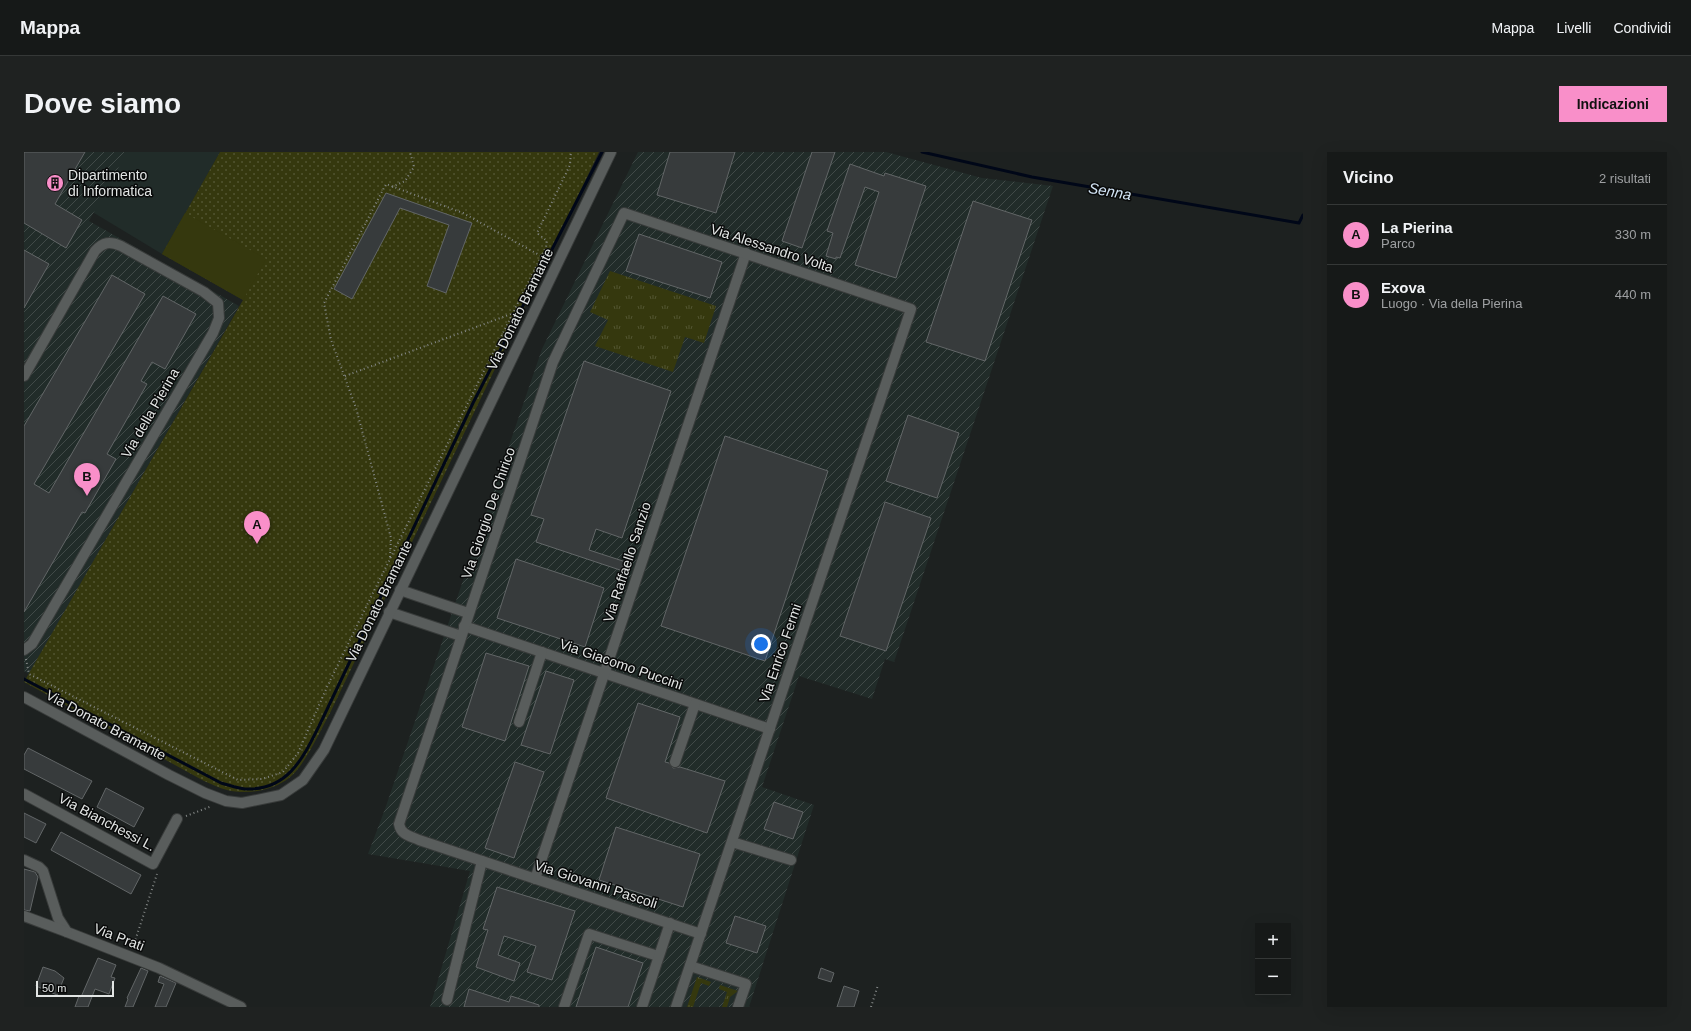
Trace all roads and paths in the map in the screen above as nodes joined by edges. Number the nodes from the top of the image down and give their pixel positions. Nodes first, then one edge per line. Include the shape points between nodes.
1 (410, 152) edge
2 (571, 152) edge
3 (611, 152) edge
4 (392, 186) junction
5 (624, 213) joint
6 (746, 254) junction
7 (541, 256) junction
8 (911, 309) joint
9 (512, 314) junction
10 (24, 376) edge
11 (344, 376) junction
12 (390, 558) junction
13 (400, 590) junction
14 (389, 612) junction
15 (468, 613) junction
16 (464, 626) junction
17 (461, 636) junction
18 (27, 649) edge
19 (542, 652) junction
20 (604, 674) junction
21 (24, 697) edge
22 (694, 704) junction
23 (519, 722) dead end
24 (770, 730) junction
25 (675, 762) dead end
26 (24, 794) edge
27 (226, 801) junction
28 (178, 819) joint
29 (400, 830) joint
30 (732, 842) junction
31 (24, 860) edge
32 (791, 860) dead end
33 (482, 861) junction
34 (157, 874) dead end
35 (535, 879) junction
36 (24, 916) edge
37 (670, 923) junction
38 (67, 932) junction
39 (701, 934) junction
40 (130, 956) junction
41 (658, 956) junction
42 (690, 966) junction
43 (878, 985) dead end
44 (447, 1000) dead end
45 (242, 1007) edge
46 (564, 1007) edge
47 (642, 1007) edge
48 (676, 1007) edge
49 (738, 1007) edge
50 (871, 1007) edge

1 - 4 path via 414,167 406,180
2 - 7 path via 570,165 537,233 547,240
3 - 13 street, Via Donato Bramante
4 - 7 path via 463,213
4 - 11 path via 386,184 324,303 331,340
5 - 6 street, Via Alessandro Volta
5 - 15 street, Via Giorgio De Chirico via 553,362
6 - 8 street, Via Alessandro Volta
6 - 20 street, Via Raffaello Sanzio
7 - 9 path
8 - 24 street, Via Enrico Fermi
9 - 11 path
9 - 12 path
10 - 18 street, Via della Pierina via 95,251 106,243 121,246 204,292 218,303 219,318 213,332
11 - 12 path via 356,408 390,538
12 - 18 path via 298,753 283,772 262,779 238,780 29,674
13 - 14 street, Via Donato Bramante
13 - 15 street
14 - 17 street
14 - 27 street, Via Donato Bramante via 324,750 303,780 282,795 242,803
15 - 16 street, Via Giorgio De Chirico
16 - 17 street, Via Giorgio De Chirico
16 - 19 street, Via Giacomo Puccini
17 - 29 street, Via Giorgio De Chirico via 399,824
19 - 20 street, Via Giacomo Puccini
19 - 23 street
20 - 22 street, Via Giacomo Puccini
20 - 35 street, Via Raffaello Sanzio
21 - 27 street, Via Donato Bramante via 169,775
22 - 24 street, Via Giacomo Puccini
22 - 25 street
24 - 30 street, Via Enrico Fermi
26 - 28 street, Via Bianchessi L. via 153,864
27 - 28 path
29 - 33 street, Via Giovanni Pascoli via 419,840
30 - 32 street
30 - 39 street, Via Enrico Fermi
31 - 38 street via 43,871 58,918
33 - 35 street, Via Giovanni Pascoli
33 - 44 street
34 - 40 path
35 - 37 street, Via Giovanni Pascoli
36 - 38 street, Via Prati
37 - 39 street, Via Giovanni Pascoli
37 - 41 street
38 - 40 street, Via Prati
39 - 42 street, Via Enrico Fermi
40 - 45 street, Via Prati
41 - 46 street via 589,934
41 - 47 street
42 - 48 street, Via Enrico Fermi
42 - 49 street via 746,984
43 - 50 path

